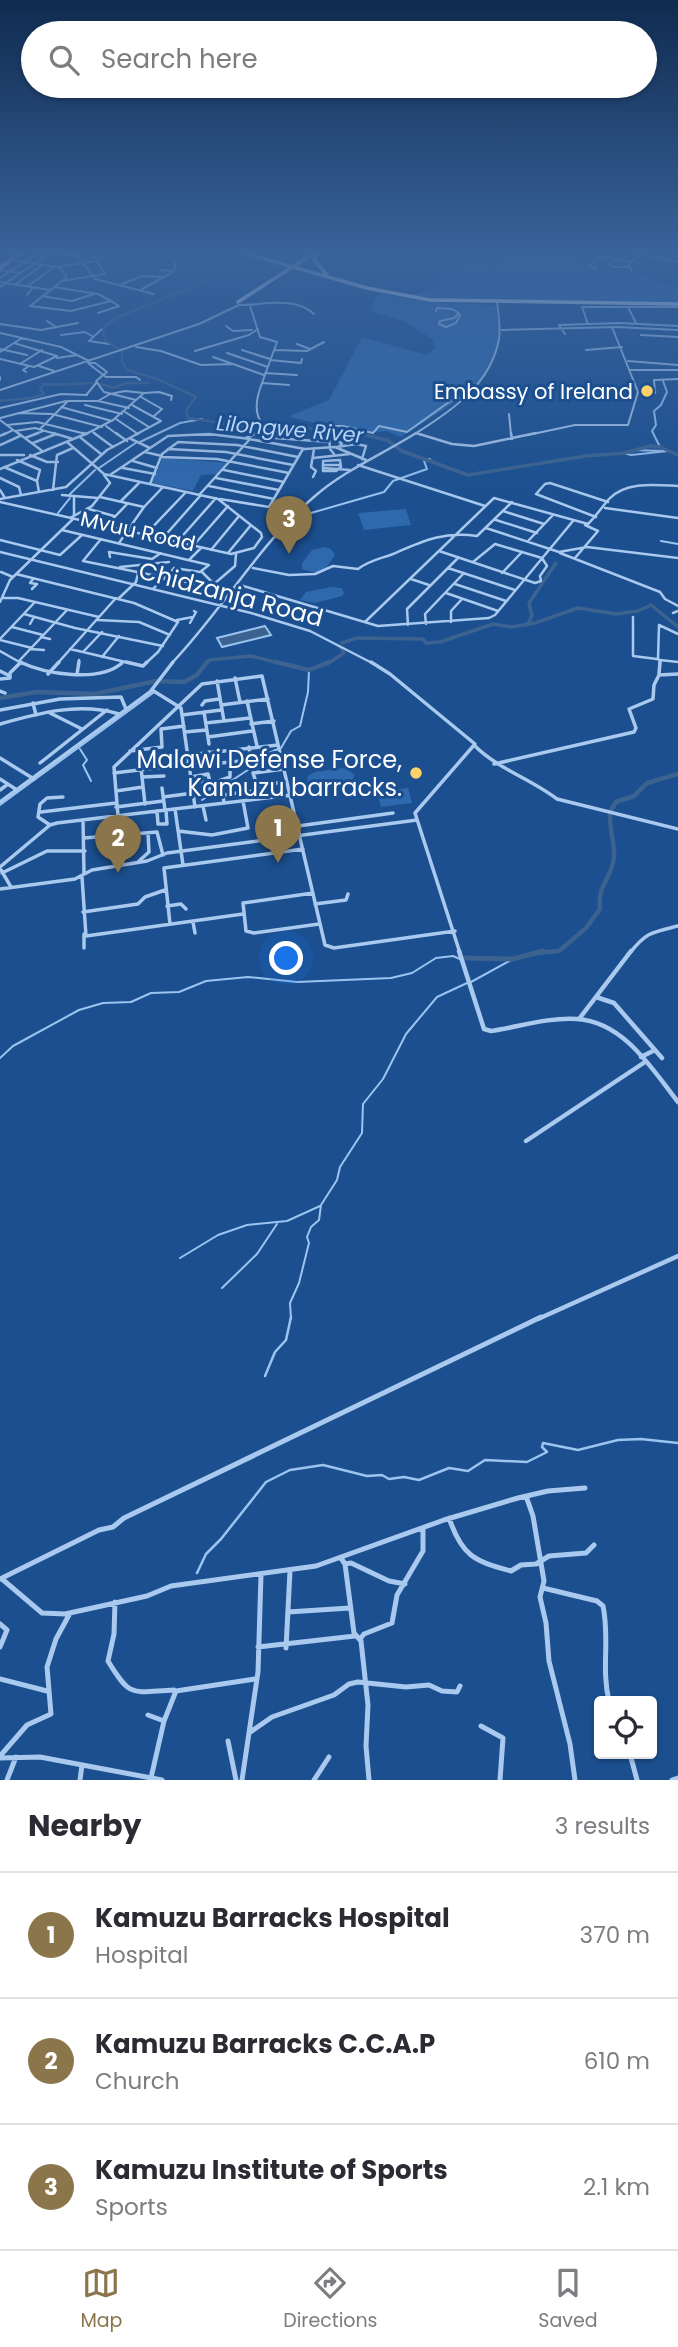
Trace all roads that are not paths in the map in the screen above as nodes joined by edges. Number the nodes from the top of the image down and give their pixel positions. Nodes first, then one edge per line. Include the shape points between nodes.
1 (12, 336) edge
2 (163, 336) edge
3 (244, 336) edge
4 (260, 336) edge
5 (501, 336) edge
6 (618, 336) edge
7 (22, 338) junction
8 (324, 342) dead end
9 (14, 344) junction
10 (297, 344) dead end
11 (134, 346) junction
12 (622, 347) junction
13 (1, 350) edge
14 (42, 350) junction
15 (242, 350) dead end
16 (274, 350) junction
17 (586, 350) dead end
18 (195, 351) dead end
19 (309, 351) junction
20 (227, 353) dead end
21 (27, 355) dead end
22 (79, 355) junction
23 (213, 357) dead end
24 (55, 358) junction
25 (91, 360) junction
26 (270, 360) junction
27 (0, 361) edge
28 (627, 361) junction
29 (289, 362) junction
30 (87, 363) junction
31 (307, 363) dead end
32 (20, 364) junction
33 (233, 364) junction
34 (678, 365) edge
35 (29, 366) junction
36 (39, 366) junction
37 (268, 367) junction
38 (294, 367) dead end
39 (630, 370) junction
40 (678, 370) edge
41 (26, 372) dead end
42 (54, 372) junction
43 (265, 374) junction
44 (297, 375) dead end
45 (104, 376) junction
46 (678, 379) edge
47 (140, 380) dead end
48 (97, 382) junction
49 (262, 383) junction
50 (289, 384) dead end
51 (0, 390) edge
52 (638, 392) junction
53 (144, 393) junction
54 (87, 394) junction
55 (110, 394) junction
56 (141, 397) junction
57 (137, 400) junction
58 (171, 400) dead end
59 (463, 400) junction
60 (68, 401) junction
61 (83, 401) junction
62 (96, 401) junction
63 (85, 405) dead end
64 (130, 406) junction
65 (61, 407) junction
66 (0, 408) edge
67 (18, 413) junction
68 (123, 413) junction
69 (509, 414) dead end
70 (54, 415) junction
71 (154, 416) junction
72 (0, 419) edge
73 (114, 420) junction
74 (47, 422) junction
75 (6, 424) junction
76 (0, 426) edge
77 (103, 426) junction
78 (326, 426) dead end
79 (150, 428) junction
80 (14, 430) junction
81 (42, 430) junction
82 (421, 430) junction
83 (361, 431) dead end
84 (93, 432) junction
85 (416, 433) junction
86 (56, 434) junction
87 (89, 434) junction
88 (411, 434) junction
89 (138, 435) junction
90 (0, 436) edge
91 (23, 437) junction
92 (81, 437) junction
93 (247, 438) junction
94 (275, 438) dead end
95 (75, 439) junction
96 (131, 439) junction
97 (512, 439) junction
98 (127, 441) junction
99 (330, 441) junction
100 (67, 442) junction
101 (33, 443) junction
102 (0, 446) edge
103 (245, 446) junction
104 (113, 447) junction
105 (337, 447) junction
106 (73, 448) junction
107 (150, 448) junction
108 (168, 449) junction
109 (303, 449) junction
110 (314, 449) junction
111 (41, 450) junction
112 (145, 452) junction
113 (0, 454) edge
114 (101, 454) junction
115 (237, 454) junction
116 (334, 454) junction
117 (352, 454) junction
118 (26, 455) junction
119 (162, 457) junction
120 (298, 457) junction
121 (313, 457) junction
122 (364, 459) junction
123 (16, 460) junction
124 (132, 461) junction
125 (58, 462) junction
126 (231, 462) junction
127 (10, 463) junction
128 (90, 463) junction
129 (0, 464) edge
130 (293, 465) junction
131 (358, 465) junction
132 (341, 466) junction
133 (2, 468) edge
134 (123, 468) junction
135 (155, 468) junction
136 (223, 470) junction
137 (350, 470) junction
138 (147, 473) junction
139 (289, 473) junction
140 (104, 474) junction
141 (155, 474) junction
142 (109, 476) junction
143 (313, 477) dead end
144 (0, 478) edge
145 (216, 478) junction
146 (37, 481) junction
147 (140, 482) junction
148 (284, 482) junction
149 (150, 484) junction
150 (209, 486) junction
151 (678, 486) edge
152 (164, 487) junction
153 (53, 489) junction
154 (0, 490) edge
155 (279, 491) junction
156 (39, 492) junction
157 (186, 492) junction
158 (21, 495) junction
159 (62, 495) dead end
160 (72, 495) junction
161 (200, 495) junction
162 (5, 498) junction
163 (100, 498) junction
164 (217, 498) junction
165 (274, 499) junction
166 (0, 500) edge
167 (121, 501) junction
168 (512, 502) junction
169 (608, 502) junction
170 (128, 503) junction
171 (228, 506) junction
172 (485, 506) junction
173 (144, 507) junction
174 (605, 508) junction
175 (88, 509) junction
176 (503, 511) junction
177 (553, 515) junction
178 (114, 516) junction
179 (239, 516) junction
180 (596, 517) junction
181 (72, 518) junction
182 (678, 518) edge
183 (494, 519) junction
184 (573, 521) junction
185 (544, 524) junction
186 (251, 525) junction
187 (590, 525) junction
188 (106, 526) junction
189 (486, 528) junction
190 (62, 530) junction
191 (130, 531) junction
192 (458, 533) junction
193 (537, 533) junction
194 (82, 535) junction
195 (145, 535) junction
196 (101, 539) junction
197 (162, 539) junction
198 (0, 540) edge
199 (490, 541) dead end
200 (177, 542) junction
201 (528, 542) junction
202 (119, 543) junction
203 (494, 544) junction
204 (257, 545) junction
205 (193, 546) junction
206 (201, 547) junction
207 (268, 547) junction
208 (585, 547) junction
209 (550, 548) junction
210 (211, 550) junction
211 (40, 551) junction
212 (439, 551) junction
213 (558, 551) junction
214 (0, 552) edge
215 (522, 552) junction
216 (163, 553) junction
217 (228, 553) junction
218 (236, 554) junction
219 (110, 556) dead end
220 (458, 558) junction
221 (542, 558) junction
222 (575, 558) junction
223 (678, 558) edge
224 (190, 559) junction
225 (32, 560) junction
226 (169, 562) junction
227 (473, 562) junction
228 (115, 568) junction
229 (174, 568) junction
230 (253, 568) junction
231 (447, 568) junction
232 (1, 572) edge
233 (202, 572) junction
234 (502, 572) junction
235 (6, 573) junction
236 (138, 573) junction
237 (464, 573) junction
238 (15, 576) junction
239 (0, 578) edge
240 (33, 579) junction
241 (163, 579) junction
242 (411, 579) junction
243 (523, 579) junction
244 (132, 584) junction
245 (214, 584) junction
246 (429, 584) junction
247 (455, 584) junction
248 (240, 585) junction
249 (32, 589) dead end
250 (153, 589) junction
251 (515, 590) junction
252 (2, 591) edge
253 (446, 593) junction
254 (117, 599) junction
255 (462, 599) junction
256 (1, 600) edge
257 (506, 601) junction
258 (35, 602) junction
259 (223, 606) junction
260 (678, 606) edge
261 (67, 610) junction
262 (194, 611) dead end
263 (498, 611) junction
264 (678, 611) edge
265 (673, 613) dead end
266 (24, 614) junction
267 (34, 617) junction
268 (192, 617) junction
269 (633, 617) dead end
270 (98, 619) junction
271 (177, 620) junction
272 (365, 622) junction
273 (451, 622) junction
274 (54, 623) junction
275 (190, 623) dead end
276 (30, 624) dead end
277 (426, 624) junction
278 (408, 625) junction
279 (12, 627) junction
280 (88, 629) junction
281 (102, 632) junction
282 (678, 634) edge
283 (170, 635) junction
284 (42, 636) junction
285 (120, 636) junction
286 (0, 639) edge
287 (50, 639) dead end
288 (163, 646) junction
289 (32, 649) junction
290 (70, 649) junction
291 (44, 650) dead end
292 (0, 651) edge
293 (83, 652) junction
294 (38, 656) dead end
295 (102, 657) junction
296 (79, 660) dead end
297 (658, 660) junction
298 (20, 661) junction
299 (678, 662) edge
300 (123, 663) junction
301 (1, 672) edge
302 (659, 673) junction
303 (48, 674) junction
304 (77, 674) junction
305 (678, 674) edge
306 (10, 676) junction
307 (235, 678) junction
308 (0, 679) edge
309 (217, 681) junction
310 (152, 690) junction
311 (219, 699) junction
312 (268, 699) junction
313 (247, 701) junction
314 (240, 702) junction
315 (33, 703) junction
316 (202, 705) dead end
317 (220, 705) junction
318 (178, 706) junction
319 (107, 709) junction
320 (126, 709) junction
321 (0, 710) edge
322 (81, 710) junction
323 (221, 710) junction
324 (204, 712) junction
325 (50, 713) junction
326 (36, 715) junction
327 (119, 715) junction
328 (182, 715) junction
329 (250, 718) junction
330 (95, 720) junction
331 (224, 721) junction
332 (274, 721) junction
333 (206, 723) junction
334 (0, 724) edge
335 (251, 724) junction
336 (184, 726) junction
337 (82, 729) junction
338 (162, 729) junction
339 (153, 730) junction
340 (206, 730) junction
341 (252, 731) junction
342 (185, 732) junction
343 (208, 737) junction
344 (139, 743) junction
345 (209, 744) dead end
346 (278, 745) junction
347 (257, 746) junction
348 (475, 746) junction
349 (249, 747) junction
350 (139, 750) junction
351 (128, 752) junction
352 (209, 752) junction
353 (188, 755) junction
354 (0, 758) edge
355 (40, 762) dead end
356 (189, 764) junction
357 (230, 764) junction
358 (494, 764) junction
359 (141, 769) junction
360 (284, 769) junction
361 (114, 773) junction
362 (164, 776) dead end
363 (197, 776) junction
364 (142, 777) junction
365 (191, 777) junction
366 (0, 779) edge
367 (34, 779) junction
368 (287, 782) junction
369 (212, 783) junction
370 (8, 784) junction
371 (258, 785) junction
372 (143, 787) junction
373 (162, 788) dead end
374 (210, 789) junction
375 (0, 790) edge
376 (17, 790) junction
377 (259, 790) junction
378 (116, 791) junction
379 (193, 793) junction
380 (291, 795) junction
381 (0, 796) edge
382 (63, 797) dead end
383 (5, 799) junction
384 (163, 799) junction
385 (261, 799) junction
386 (243, 801) junction
387 (0, 802) edge
388 (224, 803) junction
389 (145, 804) junction
390 (116, 805) junction
391 (203, 806) junction
392 (195, 807) junction
393 (69, 809) junction
394 (175, 809) junction
395 (166, 810) junction
396 (157, 811) junction
397 (41, 812) junction
398 (393, 813) dead end
399 (118, 816) junction
400 (83, 820) junction
401 (206, 820) dead end
402 (418, 820) junction
403 (69, 822) junction
404 (50, 825) junction
405 (298, 826) junction
406 (678, 829) edge
407 (178, 831) junction
408 (148, 833) junction
409 (299, 835) junction
410 (84, 838) junction
411 (303, 849) junction
412 (85, 851) junction
413 (181, 852) junction
414 (163, 855) junction
415 (136, 862) junction
416 (183, 865) junction
417 (1, 870) edge
418 (83, 874) junction
419 (11, 887) junction
420 (0, 889) edge
421 (165, 890) junction
422 (313, 893) junction
423 (348, 894) dead end
424 (315, 904) junction
425 (167, 906) junction
426 (186, 909) dead end
427 (83, 912) junction
428 (243, 914) junction
429 (193, 921) junction
430 (170, 924) junction
431 (319, 924) junction
432 (678, 926) edge
433 (455, 931) junction
434 (195, 933) dead end
435 (84, 934) junction
436 (83, 948) dead end
437 (596, 997) junction
438 (586, 1010) junction
439 (578, 1019) junction
440 (589, 1021) junction
441 (655, 1050) junction
442 (641, 1058) junction
443 (662, 1058) dead end
444 (645, 1062) junction
445 (678, 1102) edge
446 (526, 1141) dead end
447 (678, 1256) edge
448 (585, 1488) dead end
449 (526, 1496) junction
450 (449, 1518) junction
451 (422, 1530) junction
452 (594, 1545) dead end
453 (343, 1561) junction
454 (539, 1561) junction
455 (290, 1571) junction
456 (261, 1575) junction
457 (0, 1578) edge
458 (405, 1584) junction
459 (544, 1588) junction
460 (115, 1602) junction
461 (350, 1608) junction
462 (288, 1612) junction
463 (70, 1614) junction
464 (0, 1624) edge
465 (358, 1638) junction
466 (0, 1647) edge
467 (258, 1647) junction
468 (286, 1648) junction
469 (0, 1679) edge
470 (256, 1679) junction
471 (366, 1682) junction
472 (460, 1686) dead end
473 (176, 1690) junction
474 (48, 1691) junction
475 (608, 1696) edge
476 (148, 1715) dead end
477 (164, 1721) junction
478 (481, 1726) dead end
479 (249, 1733) junction
480 (228, 1741) dead end
481 (0, 1757) edge
482 (16, 1757) junction
483 (329, 1757) dead end
484 (632, 1759) edge
485 (82, 1765) junction
486 (678, 1778) edge
487 (149, 1779) edge
488 (8, 1780) edge
489 (80, 1780) edge
490 (162, 1780) edge
491 (236, 1780) edge
492 (242, 1780) edge
493 (314, 1780) edge
494 (369, 1780) edge
495 (499, 1780) edge
496 (575, 1780) edge
497 (638, 1780) edge
498 (672, 1780) edge

1 - 7 street
2 - 11 street
3 - 18 street
4 - 16 street via 277,342
5 - 59 street via 491,366
6 - 12 street
7 - 9 street
7 - 22 street
8 - 19 street
9 - 13 street
9 - 14 street
10 - 19 street
11 - 25 street
11 - 33 street via 199,365
12 - 17 street
12 - 28 street
13 - 21 street
14 - 24 street via 56,354
14 - 32 street
15 - 26 street
16 - 19 street
16 - 26 street
20 - 37 street
22 - 24 street
22 - 25 street
23 - 33 street
24 - 36 street
25 - 30 street
26 - 29 street
26 - 37 street
27 - 32 street
28 - 34 street
28 - 39 street
29 - 31 street
29 - 38 street
30 - 42 street
30 - 45 street
32 - 35 street
33 - 43 street
35 - 36 street
35 - 41 street via 23,370
36 - 42 street
37 - 43 street
39 - 40 street
39 - 52 street
42 - 51 street
43 - 44 street
43 - 49 street
45 - 47 street
45 - 48 street
46 - 52 street via 655,379 655,393
48 - 54 street
48 - 55 street
49 - 50 street
49 - 93 street via 255,402 262,430
52 - 97 street via 627,425 575,425
53 - 55 street
53 - 56 street
53 - 58 street via 164,393 172,396
54 - 61 street
54 - 66 street via 61,394
55 - 57 street
55 - 62 street
56 - 57 street
56 - 71 street via 161,408
57 - 64 street
59 - 78 street via 456,397 407,432 379,426 373,432
59 - 82 street
60 - 61 street
60 - 65 street
60 - 67 street
61 - 62 street
62 - 64 street
63 - 68 street
64 - 68 street
64 - 71 street
65 - 70 street
65 - 73 street
67 - 70 street
67 - 72 street
68 - 73 street
68 - 79 street
69 - 97 street
70 - 74 street
70 - 77 street
71 - 79 street via 161,421
72 - 75 street
73 - 77 street
73 - 89 street
74 - 75 street
74 - 81 street
74 - 87 street
75 - 76 street
75 - 80 street
77 - 84 street
77 - 98 street
79 - 89 street
80 - 81 street
80 - 90 street
80 - 91 street
81 - 86 street
81 - 91 street
82 - 85 street
82 - 88 street
83 - 88 street
84 - 87 street
84 - 104 street
85 - 88 street
85 - 97 street via 470,446
86 - 95 street
86 - 101 street
87 - 92 street
88 - 122 street
89 - 96 street
91 - 101 street
91 - 102 street
92 - 95 street
92 - 114 street
93 - 103 street
93 - 107 street via 178,434
93 - 109 street
94 - 99 street
95 - 100 street
96 - 98 street
96 - 107 street
98 - 104 street
99 - 105 street
99 - 105 street via 342,443
99 - 110 street
99 - 116 street
100 - 106 street
100 - 111 street
101 - 111 street
103 - 108 street via 179,442
103 - 115 street
103 - 120 street
104 - 114 street
105 - 117 street
105 - 122 street via 366,446
106 - 125 street via 58,454
106 - 128 street
107 - 112 street
108 - 115 street
108 - 119 street
109 - 110 street
109 - 120 street
110 - 121 street
111 - 118 street
112 - 119 street
112 - 124 street
113 - 118 street
114 - 128 street
115 - 126 street
115 - 130 street
116 - 117 street
116 - 121 street
117 - 122 street
118 - 123 street
118 - 125 street
119 - 126 street
119 - 135 street
120 - 130 street
121 - 143 street
122 - 131 street
123 - 127 street
123 - 146 street via 40,470
124 - 134 street
124 - 135 street
125 - 153 street
126 - 136 street
126 - 139 street
127 - 129 street
127 - 133 street
128 - 140 street
128 - 153 street via 66,487
130 - 139 street
131 - 137 street
131 - 172 street
132 - 132 street via 330,466 340,460
132 - 137 street
133 - 146 street
134 - 138 street
134 - 142 street
135 - 138 street
135 - 141 street
136 - 145 street
136 - 148 street
137 - 207 street via 298,511
138 - 141 street
139 - 148 street
140 - 142 street
140 - 163 street via 110,482
141 - 149 street
142 - 147 street
144 - 158 street via 19,487
145 - 150 street
145 - 155 street
146 - 156 street
147 - 149 street
147 - 167 street
148 - 155 street
149 - 152 street
150 - 161 street
150 - 165 street
151 - 169 street via 629,487
152 - 157 street
152 - 173 street
153 - 156 street
154 - 162 street
155 - 165 street
156 - 158 street
157 - 161 street
157 - 195 street
158 - 162 street
159 - 160 street
160 - 163 street
160 - 181 street via 76,498
161 - 164 street
161 - 197 street
162 - 166 street
163 - 167 street
163 - 175 street
164 - 165 street via 266,508
164 - 171 street
164 - 200 street
166 - 181 street
167 - 170 street
168 - 172 street via 495,498
168 - 176 street
168 - 177 street
169 - 174 street
169 - 180 street via 552,483 536,494
170 - 173 street
170 - 178 street
171 - 179 street
171 - 205 street
172 - 192 street
173 - 191 street
174 - 180 street
174 - 182 street
175 - 178 street
175 - 181 street
176 - 183 street
176 - 185 street
177 - 184 street
177 - 185 street
178 - 188 street
179 - 186 street
179 - 210 street
180 - 187 street
181 - 188 street
181 - 190 street
183 - 189 street
183 - 193 street
184 - 187 street
184 - 209 street
185 - 193 street
186 - 204 street via 262,535
186 - 217 street
187 - 208 street via 598,532
188 - 191 street
189 - 192 street via 476,536
189 - 201 street
190 - 194 street, Mvuu Road
190 - 211 street
191 - 195 street
191 - 202 street
192 - 212 street
192 - 230 street via 418,542 357,569 335,566 315,574 289,575
193 - 201 street
194 - 196 street, Mvuu Road
194 - 211 street via 60,555
195 - 197 street
196 - 202 street, Mvuu Road
196 - 228 street via 83,560
197 - 200 street
198 - 211 street
199 - 203 street
200 - 205 street
201 - 209 street
202 - 216 street, Mvuu Road
203 - 215 street
203 - 227 street
204 - 207 street
204 - 218 street
205 - 206 street
206 - 210 street
206 - 224 street
207 - 230 street
208 - 213 street
208 - 222 street
208 - 223 street
209 - 213 street
209 - 221 street
210 - 217 street
211 - 225 street
212 - 220 street
212 - 242 street
213 - 222 street
214 - 225 street, Chidzanja Road
215 - 221 street
215 - 234 street
216 - 219 street via 153,559 117,552 108,553
216 - 224 street, Mvuu Road
216 - 226 street
217 - 218 street
218 - 245 street via 236,565
220 - 227 street
220 - 231 street
221 - 243 street
221 - 243 street via 547,566 541,582
222 - 260 street via 622,575
224 - 233 street, Mvuu Road via 209,564
225 - 238 street
225 - 244 street, Chidzanja Road
226 - 228 street
226 - 229 street
227 - 234 street
228 - 236 street
229 - 233 street, Mvuu Road
229 - 241 street
230 - 248 street
231 - 237 street
231 - 246 street
232 - 235 street
233 - 245 street
234 - 243 street
235 - 238 street
235 - 239 street
236 - 241 street
236 - 244 street
237 - 247 street
237 - 251 street
238 - 240 street
238 - 252 street
240 - 249 street via 30,583 37,584
240 - 254 street
241 - 245 street
241 - 250 street
242 - 246 street
242 - 272 street
243 - 251 street
244 - 250 street, Chidzanja Road
244 - 254 street
246 - 278 street via 407,610
247 - 253 street
247 - 257 street
248 - 259 street
248 - 272 street
250 - 259 street, Chidzanja Road
251 - 257 street
252 - 256 street
253 - 255 street
253 - 277 street via 425,614
254 - 270 street
254 - 271 street
255 - 263 street
255 - 273 street via 450,612
256 - 258 street
257 - 263 street
258 - 261 street
258 - 266 street
259 - 310 street via 154,682
259 - 348 street, Chidzanja Road via 310,631 355,652 390,674
261 - 270 street
261 - 274 street
262 - 268 street
263 - 273 street via 489,618
264 - 265 street
266 - 267 street
266 - 279 street
267 - 274 street
267 - 276 street
268 - 271 street
268 - 275 street
269 - 297 street via 633,656
270 - 280 street
270 - 283 street via 139,622
271 - 283 street
272 - 278 street via 379,627
273 - 277 street
274 - 280 street
274 - 284 street
277 - 278 street
279 - 284 street
279 - 286 street
280 - 281 street
280 - 290 street
281 - 285 street
281 - 293 street
282 - 297 street via 659,625
283 - 288 street
284 - 287 street
284 - 289 street
285 - 288 street
285 - 295 street
286 - 289 street
288 - 300 street via 143,666
289 - 291 street
289 - 294 street
289 - 298 street
290 - 293 street
290 - 303 street
292 - 298 street
293 - 295 street
295 - 300 street
296 - 304 street
297 - 299 street
297 - 302 street
298 - 303 street
298 - 306 street
300 - 304 street via 111,672
301 - 306 street
302 - 305 street
302 - 358 street via 653,699 629,709 636,728 633,732
303 - 304 street
306 - 308 street
307 - 309 street
307 - 312 street via 263,676
307 - 314 street
309 - 311 street
309 - 318 street via 202,684
310 - 318 street
310 - 320 street
311 - 316 street
311 - 317 street
312 - 313 street
312 - 332 street
313 - 314 street
313 - 329 street
314 - 317 street
315 - 320 street via 122,697
315 - 321 street
315 - 326 street
317 - 323 street
318 - 328 street
318 - 339 street
319 - 322 street
319 - 327 street
319 - 330 street
320 - 327 street
322 - 325 street
322 - 330 street
323 - 324 street
323 - 331 street
324 - 328 street
324 - 333 street
325 - 326 street
325 - 337 street
326 - 334 street
327 - 367 street
328 - 336 street
329 - 331 street
329 - 335 street
330 - 337 street
331 - 333 street
332 - 335 street
332 - 346 street
333 - 340 street
335 - 341 street
336 - 338 street
336 - 342 street
337 - 355 street
338 - 339 street
338 - 350 street via 163,747
339 - 344 street
340 - 342 street
340 - 343 street
341 - 343 street
341 - 347 street
342 - 353 street
343 - 345 street
344 - 350 street
344 - 351 street
346 - 347 street
346 - 360 street
347 - 349 street
348 - 358 street, Chidzanja Road
348 - 402 street via 418,807
349 - 352 street
349 - 357 street via 251,760
350 - 351 street
350 - 359 street
351 - 361 street via 115,765
352 - 353 street
352 - 357 street via 211,764
353 - 356 street
354 - 367 street
356 - 359 street
356 - 365 street
357 - 369 street via 230,777
358 - 406 street, Chidzanja Road via 561,800
359 - 361 street
359 - 364 street
360 - 368 street
360 - 371 street via 254,772
361 - 378 street
362 - 364 street
363 - 365 street
363 - 369 street via 208,774
363 - 374 street
364 - 372 street
365 - 379 street
366 - 370 street
367 - 376 street
368 - 371 street
368 - 380 street
369 - 374 street
370 - 375 street
370 - 376 street
371 - 377 street
372 - 378 street
372 - 389 street
373 - 384 street
374 - 379 street
376 - 383 street
377 - 385 street
377 - 388 street via 223,794
378 - 390 street
379 - 384 street
379 - 392 street
380 - 385 street
380 - 405 street
381 - 383 street
382 - 397 street via 46,798 40,804
383 - 387 street
384 - 389 street
384 - 395 street
385 - 386 street
386 - 388 street
386 - 407 street via 248,828 212,835
388 - 391 street
389 - 390 street
390 - 393 street
390 - 399 street
391 - 392 street
391 - 401 street
392 - 394 street
393 - 397 street
393 - 403 street
394 - 395 street
394 - 407 street
395 - 396 street
395 - 396 street via 167,824 158,824
396 - 399 street
397 - 404 street via 40,820
398 - 405 street
399 - 400 street
400 - 403 street
400 - 410 street
402 - 409 street
402 - 433 street
403 - 404 street
404 - 417 street
405 - 409 street
407 - 413 street
408 - 410 street
408 - 414 street via 159,833
408 - 415 street via 149,852
409 - 411 street
409 - 413 street
410 - 412 street
411 - 416 street
411 - 422 street
412 - 417 street via 48,851
412 - 418 street
413 - 414 street
413 - 416 street
414 - 415 street
415 - 418 street
416 - 421 street via 163,869
417 - 419 street
418 - 419 street
418 - 427 street
419 - 420 street
421 - 425 street
421 - 427 street via 138,904
422 - 424 street
422 - 428 street via 246,902
423 - 424 street via 345,901
424 - 431 street
425 - 426 street via 180,904
425 - 430 street
427 - 435 street
428 - 429 street
428 - 431 street via 250,933
429 - 430 street
429 - 434 street
430 - 435 street
431 - 433 street via 324,944 331,948
432 - 437 street via 642,937
433 - 439 street via 482,1026 491,1031
435 - 436 street
437 - 438 street
437 - 441 street via 614,1003
438 - 439 street
438 - 440 street
439 - 440 street
440 - 442 street via 617,1033
441 - 442 street
441 - 443 street
442 - 444 street
444 - 445 street
444 - 446 street
447 - 457 street via 560,1308
448 - 449 street
449 - 450 street
449 - 454 street
450 - 451 street
450 - 454 street via 452,1533 468,1557 511,1571
451 - 453 street
451 - 458 street via 423,1551
452 - 454 street via 586,1553
453 - 455 street
453 - 458 street
453 - 461 street
454 - 459 street
455 - 456 street
455 - 462 street
456 - 460 street via 171,1586
456 - 467 street
457 - 463 street via 42,1613
458 - 465 street via 397,1595 392,1623
459 - 475 street via 603,1606 607,1640 603,1670
459 - 496 street via 540,1603 549,1661
460 - 463 street
460 - 473 street via 108,1661 118,1678 132,1691
461 - 462 street
461 - 465 street
462 - 468 street
463 - 474 street via 53,1648
464 - 466 street via 7,1630
465 - 468 street via 318,1638
465 - 471 street
467 - 468 street
467 - 470 street
469 - 474 street
470 - 473 street
470 - 479 street
471 - 472 street via 429,1685 457,1692
471 - 479 street via 349,1684 334,1695 272,1717
471 - 494 street
473 - 477 street
474 - 481 street via 51,1714 32,1721
476 - 477 street
477 - 487 street
478 - 495 street via 503,1738
479 - 492 street
480 - 491 street
481 - 482 street
482 - 485 street via 40,1756
482 - 488 street
483 - 493 street
484 - 497 street
485 - 487 street
485 - 489 street
486 - 498 street
487 - 490 street

